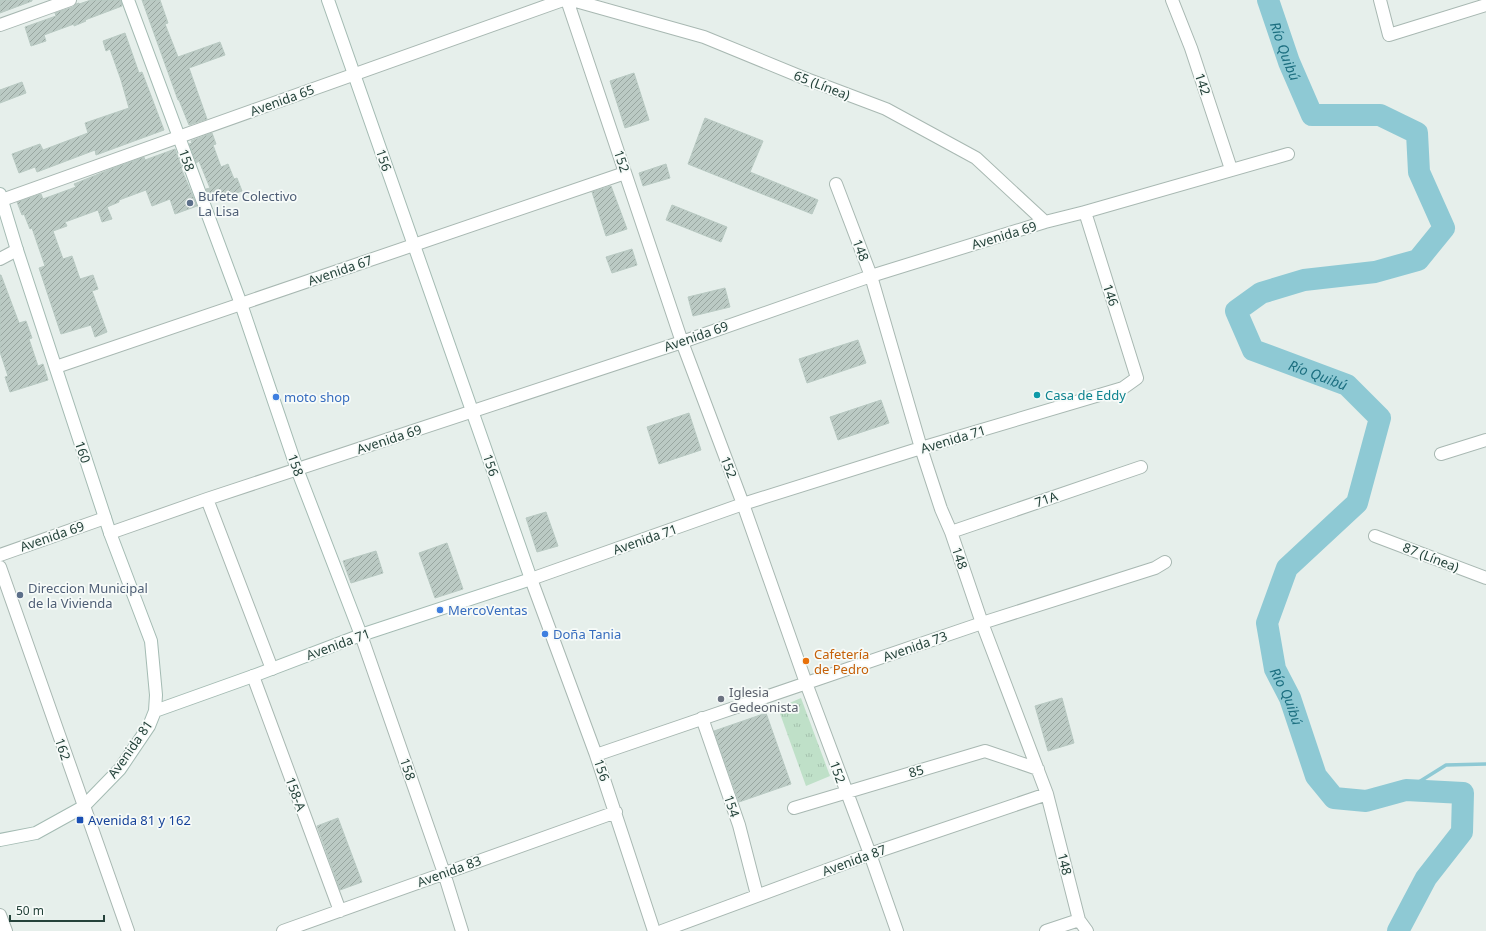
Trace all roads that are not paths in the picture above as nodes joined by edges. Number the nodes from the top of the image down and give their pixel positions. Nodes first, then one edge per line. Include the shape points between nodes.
1 (70, 0) edge
2 (128, 0) edge
3 (328, 0) edge
4 (563, 0) edge
5 (567, 0) edge
6 (572, 0) edge
7 (1172, 0) edge
8 (1380, 0) edge
9 (1486, 5) edge
10 (0, 25) edge
11 (354, 74) junction
12 (179, 137) junction
13 (1288, 154) dead end
14 (1231, 169) junction
15 (625, 173) junction
16 (836, 184) dead end
17 (1, 197) edge
18 (1085, 212) junction
19 (1045, 222) junction
20 (413, 245) junction
21 (17, 250) junction
22 (0, 259) edge
23 (871, 276) junction
24 (241, 304) junction
25 (682, 342) junction
26 (56, 367) junction
27 (1137, 378) joint
28 (472, 411) junction
29 (1486, 440) edge
30 (921, 448) junction
31 (1441, 454) dead end
32 (1141, 466) dead end
33 (297, 469) junction
34 (207, 499) junction
35 (743, 504) junction
36 (105, 518) junction
37 (951, 532) junction
38 (110, 533) junction
39 (1375, 536) dead end
40 (0, 555) edge
41 (1165, 562) dead end
42 (0, 567) edge
43 (1486, 578) edge
44 (531, 579) junction
45 (982, 623) junction
46 (361, 635) junction
47 (272, 669) junction
48 (253, 676) junction
49 (806, 683) junction
50 (155, 711) junction
51 (702, 718) junction
52 (596, 755) junction
53 (1038, 769) junction
54 (846, 792) junction
55 (1047, 794) junction
56 (83, 806) junction
57 (794, 808) dead end
58 (616, 812) junction
59 (0, 840) edge
60 (870, 854) junction
61 (444, 873) junction
62 (757, 895) junction
63 (340, 911) junction
64 (0, 915) edge
65 (1079, 920) junction
66 (6, 931) edge
67 (128, 931) edge
68 (283, 931) edge
69 (462, 931) edge
70 (654, 931) edge
71 (662, 931) edge
72 (897, 931) edge
73 (1046, 931) edge
74 (1087, 931) edge

1 - 10 street
2 - 12 street, 158
3 - 11 street, 156
4 - 11 street, Avenida 65
5 - 15 street, 152
6 - 19 street, 65 (Línea) via 704,37 886,109 976,158
7 - 14 street, 142 via 1191,48
8 - 9 street via 1390,35
11 - 12 street, Avenida 65
11 - 20 street, 156
12 - 17 street, Avenida 65
12 - 24 street, 158
13 - 14 street, Avenida 69
14 - 18 street, Avenida 69
15 - 20 street, Avenida 67
15 - 25 street, 152
16 - 23 street, 148
17 - 21 street, 160
18 - 19 street, Avenida 69
18 - 27 street, 146
19 - 23 street, Avenida 69
20 - 24 street, Avenida 67
20 - 28 street, 156
21 - 22 street
21 - 26 street, 160
23 - 25 street, Avenida 69
23 - 30 street, 148
24 - 26 street, Avenida 67
24 - 33 street, 158
25 - 28 street, Avenida 69
25 - 35 street, 152
26 - 36 street, 160
27 - 30 street, Avenida 71 via 1123,388
28 - 33 street, Avenida 69
28 - 44 street, 156
29 - 31 street
30 - 35 street, Avenida 71
30 - 37 street, 148
32 - 37 street, 71A
33 - 34 street, Avenida 69
33 - 46 street, 158
34 - 38 street, Avenida 69
34 - 47 street
35 - 44 street, Avenida 71
35 - 49 street, 152
36 - 38 street, 160
36 - 40 street, Avenida 69
37 - 45 street, 148
38 - 50 street, 160 via 151,641
39 - 43 street, 87 (Línea)
41 - 45 street, Avenida 73 via 1155,568
42 - 56 street, 162
44 - 46 street, Avenida 71
44 - 52 street, 156
45 - 49 street, Avenida 73
45 - 53 street, 148
46 - 47 street, Avenida 71
46 - 61 street, 158
47 - 48 street, Avenida 71
48 - 50 street, Avenida 71
48 - 63 street, 158-A
49 - 51 street, Avenida 73
49 - 54 street, 152
50 - 56 street, Avenida 81 via 149,726 120,769
51 - 52 street, Avenida 73
51 - 62 street, 154 via 739,825
52 - 58 street, 156
53 - 54 street, 85 via 986,751
53 - 55 street, 148
54 - 57 street, 85
54 - 60 street, 152
55 - 60 street, Avenida 87
55 - 65 street, 148
56 - 59 street, Avenida 81 via 36,833
56 - 67 street, 162
58 - 61 street, Avenida 83
58 - 70 street, 156
60 - 62 street, Avenida 87
60 - 72 street, 152
61 - 63 street, Avenida 83
61 - 69 street, 158
62 - 71 street, Avenida 87
63 - 68 street, Avenida 83
64 - 66 street
65 - 73 street
65 - 74 street, 148

